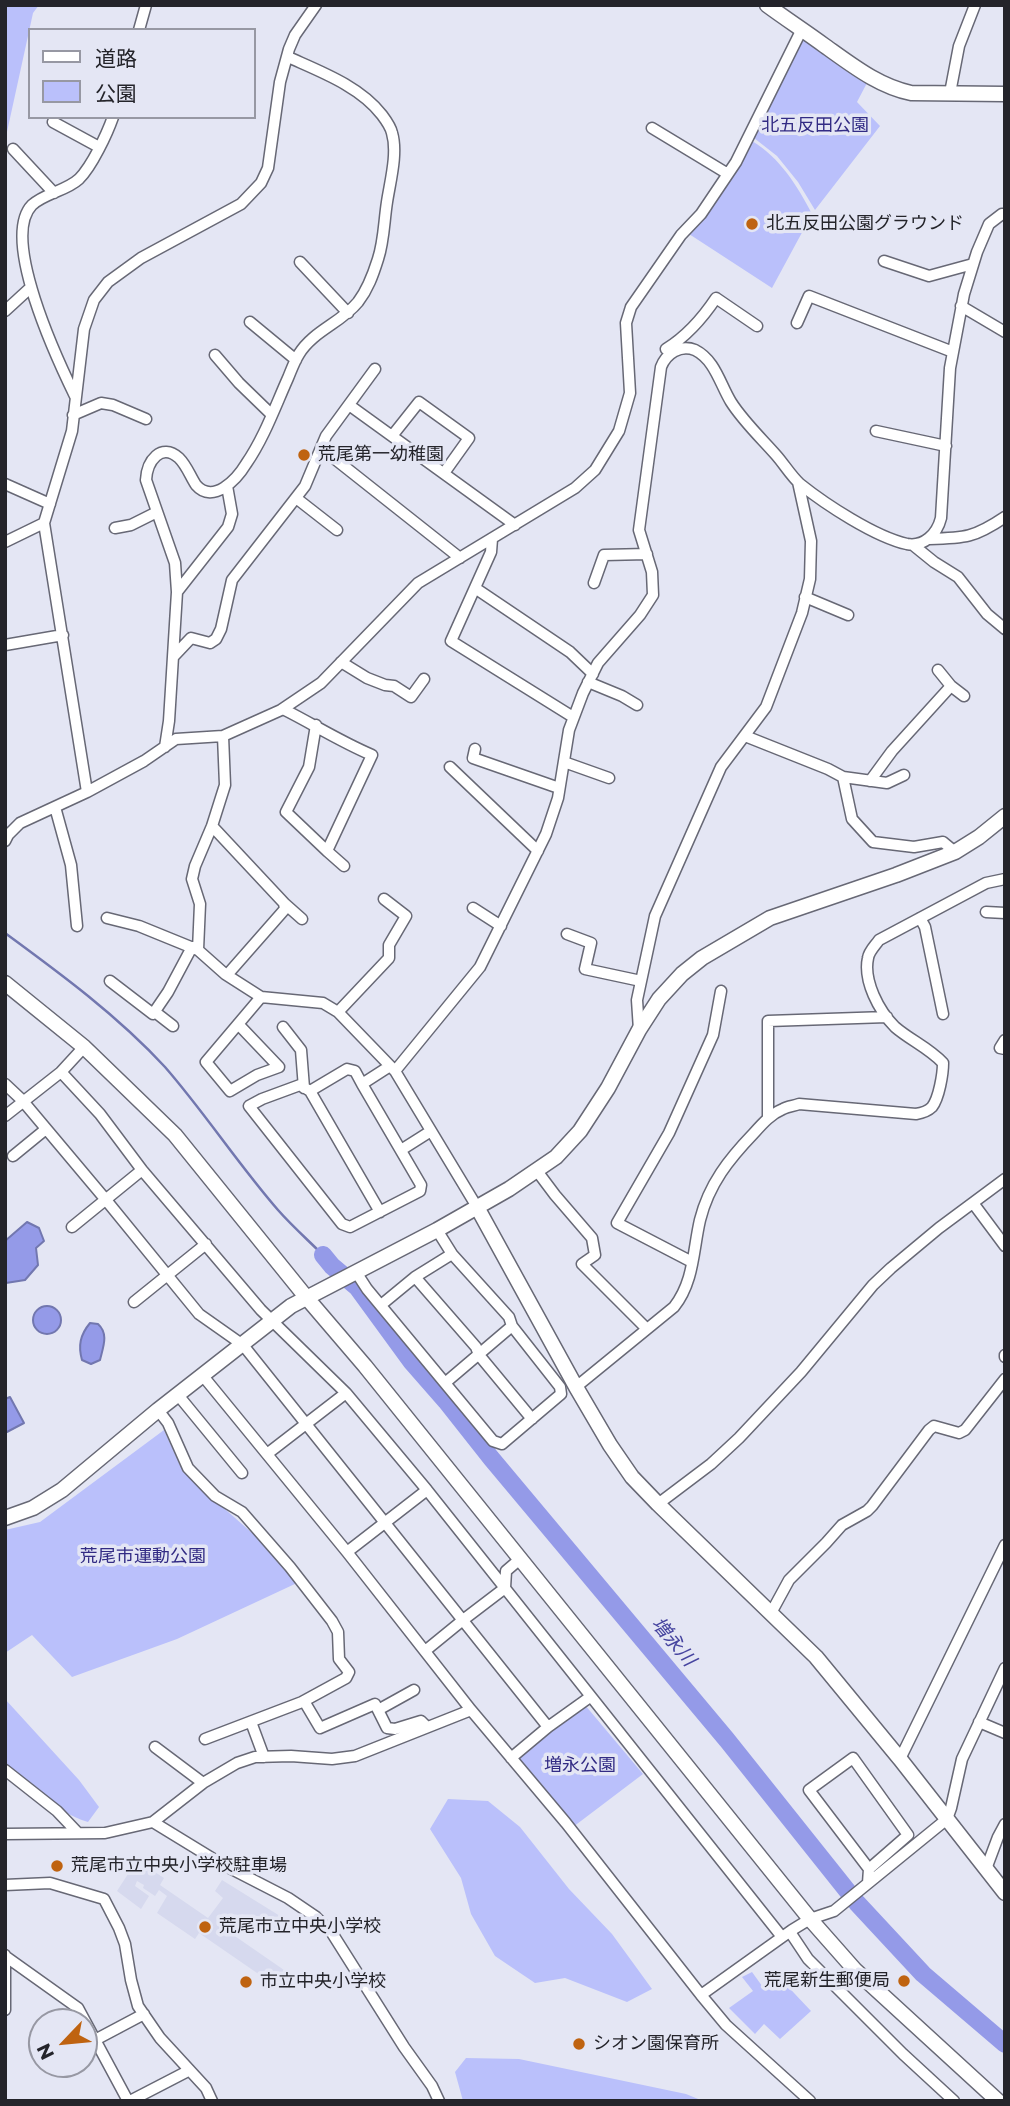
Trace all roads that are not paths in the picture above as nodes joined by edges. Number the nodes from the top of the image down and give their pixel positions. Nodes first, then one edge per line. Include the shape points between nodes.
1 (146, 5) edge
2 (316, 5) edge
3 (767, 5) edge
4 (975, 5) edge
5 (140, 28) edge
6 (802, 29) junction
7 (288, 57) junction
8 (950, 93) junction
9 (1005, 94) edge
10 (112, 119) edge
11 (53, 122) dead end
12 (652, 128) dead end
13 (100, 147) junction
14 (13, 149) dead end
15 (729, 174) junction
16 (54, 192) junction
17 (1005, 214) edge
18 (884, 261) dead end
19 (300, 262) dead end
20 (973, 264) junction
21 (29, 289) junction
22 (961, 306) junction
23 (5, 312) edge
24 (348, 313) junction
25 (250, 322) dead end
26 (797, 323) dead end
27 (757, 326) dead end
28 (1005, 332) edge
29 (953, 352) junction
30 (215, 355) dead end
31 (296, 360) junction
32 (662, 363) junction
33 (375, 369) dead end
34 (75, 396) junction
35 (349, 405) junction
36 (73, 415) junction
37 (272, 415) junction
38 (146, 419) dead end
39 (876, 431) dead end
40 (392, 436) junction
41 (946, 446) junction
42 (320, 448) junction
43 (444, 473) junction
44 (798, 482) junction
45 (5, 484) edge
46 (227, 486) junction
47 (296, 498) junction
48 (50, 504) junction
49 (157, 512) junction
50 (1005, 517) edge
51 (44, 523) junction
52 (515, 525) junction
53 (116, 528) dead end
54 (337, 530) dead end
55 (492, 539) junction
56 (929, 539) junction
57 (5, 542) edge
58 (913, 545) junction
59 (647, 554) junction
60 (460, 558) junction
61 (594, 583) dead end
62 (475, 588) junction
63 (177, 592) junction
64 (806, 597) junction
65 (848, 615) dead end
66 (1005, 629) edge
67 (63, 635) junction
68 (5, 645) edge
69 (173, 657) junction
70 (341, 662) junction
71 (938, 670) dead end
72 (590, 678) junction
73 (424, 679) dead end
74 (951, 686) junction
75 (964, 696) dead end
76 (637, 705) dead end
77 (283, 709) junction
78 (573, 718) junction
79 (316, 725) junction
80 (223, 736) junction
81 (745, 736) junction
82 (165, 747) junction
83 (473, 758) dead end
84 (564, 762) junction
85 (450, 767) dead end
86 (904, 775) dead end
87 (609, 778) dead end
88 (844, 778) junction
89 (870, 781) junction
90 (559, 788) junction
91 (87, 792) junction
92 (55, 807) junction
93 (1005, 816) edge
94 (212, 826) junction
95 (5, 841) edge
96 (327, 851) junction
97 (538, 851) junction
98 (955, 852) junction
99 (344, 866) dead end
100 (1005, 879) edge
101 (384, 898) dead end
102 (284, 903) junction
103 (473, 908) dead end
104 (986, 912) dead end
105 (1005, 913) edge
106 (107, 918) dead end
107 (920, 918) junction
108 (302, 919) dead end
109 (77, 926) dead end
110 (501, 926) junction
111 (567, 934) dead end
112 (195, 948) junction
113 (227, 975) junction
114 (110, 981) dead end
115 (641, 981) junction
116 (5, 983) edge
117 (721, 991) dead end
118 (261, 997) junction
119 (155, 1012) junction
120 (338, 1012) junction
121 (943, 1014) dead end
122 (887, 1017) junction
123 (238, 1024) junction
124 (173, 1026) dead end
125 (283, 1027) dead end
126 (639, 1030) junction
127 (1005, 1040) edge
128 (84, 1047) junction
129 (1005, 1049) edge
130 (393, 1068) junction
131 (61, 1072) junction
132 (5, 1084) edge
133 (362, 1084) junction
134 (307, 1090) junction
135 (23, 1102) junction
136 (5, 1116) edge
137 (768, 1118) junction
138 (46, 1129) junction
139 (431, 1131) junction
140 (401, 1150) junction
141 (13, 1156) dead end
142 (142, 1170) junction
143 (537, 1171) junction
144 (1005, 1179) edge
145 (106, 1200) junction
146 (973, 1203) junction
147 (477, 1207) junction
148 (380, 1212) junction
149 (72, 1227) dead end
150 (437, 1230) junction
151 (206, 1244) junction
152 (1005, 1246) edge
153 (452, 1254) junction
154 (692, 1262) junction
155 (356, 1272) junction
156 (167, 1275) junction
157 (415, 1277) junction
158 (306, 1297) junction
159 (134, 1301) dead end
160 (381, 1305) junction
161 (273, 1321) junction
162 (512, 1326) junction
163 (647, 1329) junction
164 (243, 1345) junction
165 (479, 1355) junction
166 (203, 1376) junction
167 (1005, 1379) edge
168 (445, 1383) junction
169 (576, 1387) junction
170 (346, 1393) junction
171 (178, 1395) junction
172 (158, 1410) junction
173 (532, 1419) junction
174 (307, 1424) junction
175 (267, 1454) junction
176 (242, 1473) dead end
177 (427, 1490) junction
178 (658, 1504) junction
179 (5, 1518) edge
180 (386, 1523) junction
181 (1004, 1550) edge
182 (347, 1552) junction
183 (520, 1559) junction
184 (505, 1588) junction
185 (771, 1613) junction
186 (463, 1619) junction
187 (425, 1651) junction
188 (1005, 1668) edge
189 (414, 1690) dead end
190 (590, 1697) junction
191 (304, 1701) junction
192 (378, 1710) junction
193 (471, 1710) junction
194 (251, 1722) junction
195 (979, 1722) junction
196 (427, 1727) junction
197 (548, 1727) junction
198 (1005, 1734) edge
199 (205, 1739) dead end
200 (155, 1747) dead end
201 (264, 1757) junction
202 (511, 1758) junction
203 (900, 1759) junction
204 (5, 1770) edge
205 (202, 1783) junction
206 (947, 1819) junction
207 (153, 1822) junction
208 (1005, 1824) edge
209 (77, 1832) junction
210 (5, 1834) edge
211 (869, 1869) junction
212 (986, 1870) junction
213 (5, 1885) edge
214 (865, 1885) junction
215 (1005, 1892) edge
216 (810, 1919) junction
217 (786, 1935) junction
218 (5, 1956) edge
219 (701, 1995) junction
220 (78, 2008) edge
221 (5, 2010) edge
222 (144, 2014) junction
223 (98, 2038) edge
224 (98, 2045) edge
225 (188, 2071) junction
226 (129, 2101) edge
227 (212, 2101) edge
228 (439, 2101) edge
229 (810, 2101) edge
230 (954, 2101) edge
231 (998, 2101) edge

1 - 5 street
2 - 7 street via 295,35
3 - 6 street
4 - 8 street via 959,46
6 - 8 street via 882,84 911,93
6 - 15 street
7 - 24 street via 358,93 382,114 392,133 393,161 379,256 370,283
7 - 34 street via 261,183 241,204 141,258 108,282 94,300 84,329
8 - 9 street
10 - 13 street
11 - 13 street
12 - 15 street
13 - 16 street via 79,179
14 - 16 street
15 - 52 street via 631,307 625,323 630,393 618,431 595,470 575,488
16 - 21 street via 32,204 19,230
17 - 20 street via 989,224
18 - 20 street via 929,276
19 - 24 street
20 - 22 street
21 - 23 street
21 - 34 street
22 - 28 street
22 - 29 street
24 - 31 street via 312,338
25 - 31 street
26 - 29 street via 809,296
27 - 32 street via 716,299 680,341 666,349 659,359
29 - 41 street
30 - 37 street
31 - 37 street
32 - 44 street via 684,348 712,365 732,403
32 - 59 street via 639,530
33 - 35 street
34 - 36 street
35 - 40 street
35 - 42 street
36 - 38 street via 101,403
36 - 48 street
37 - 46 street via 246,466
39 - 41 street
40 - 43 street
40 - 43 street via 419,402 468,438
41 - 56 street via 941,518
42 - 47 street
42 - 60 street
43 - 52 street
44 - 58 street via 852,519
44 - 64 street via 811,541
45 - 48 street
46 - 49 street via 207,492 176,455 155,456 147,466 146,480
46 - 63 street via 232,514 228,527
47 - 54 street
47 - 69 street via 232,580 216,639 210,643 191,638
48 - 51 street
49 - 53 street
49 - 63 street via 175,563
50 - 56 street via 964,538
51 - 57 street
51 - 67 street
52 - 55 street
55 - 60 street
55 - 62 street
56 - 58 street
58 - 66 street via 958,577
59 - 61 street via 604,555
59 - 72 street via 653,595
60 - 70 street via 418,583
62 - 72 street via 570,652
62 - 78 street via 451,641
63 - 69 street
64 - 65 street
64 - 81 street via 766,707
67 - 68 street
67 - 91 street
69 - 82 street
70 - 73 street via 411,697
70 - 77 street via 321,683
71 - 74 street
72 - 76 street
72 - 78 street
74 - 75 street
74 - 89 street
77 - 79 street
77 - 80 street
78 - 84 street
79 - 96 street via 309,767 286,812
79 - 96 street via 372,755
80 - 82 street via 176,739
80 - 94 street via 225,785
81 - 88 street
81 - 115 street via 721,767 655,916
82 - 91 street
83 - 90 street
84 - 87 street
84 - 90 street
85 - 97 street
86 - 89 street via 887,783
88 - 89 street
88 - 98 street via 852,819 873,842 914,847 943,842
90 - 97 street
91 - 92 street
92 - 95 street via 20,823
92 - 109 street via 71,864
93 - 98 street
94 - 102 street
94 - 112 street via 192,879 200,904
96 - 99 street
97 - 110 street
98 - 126 street via 770,918 733,938 682,974
100 - 107 street via 986,883
101 - 120 street via 406,916 389,945 390,958
102 - 108 street
102 - 113 street via 285,909
103 - 110 street
104 - 105 street
106 - 112 street
107 - 121 street
107 - 122 street via 879,940 867,960 873,996
110 - 130 street via 480,967
111 - 115 street via 591,943 585,969
112 - 113 street
112 - 119 street
113 - 118 street
114 - 119 street
115 - 126 street
116 - 128 street
117 - 154 street via 713,1035 669,1133 617,1223
118 - 120 street via 323,1003
118 - 123 street
119 - 124 street
120 - 130 street
122 - 137 street via 768,1021
122 - 137 street via 943,1063 933,1106 916,1114 799,1104
123 - 123 street via 206,1062 230,1091 279,1067
125 - 134 street via 301,1051
126 - 143 street via 580,1131
127 - 129 street via 1000,1048
128 - 131 street
128 - 158 street via 175,1135
130 - 133 street
130 - 139 street
131 - 135 street
131 - 142 street
132 - 135 street
133 - 134 street via 355,1071 347,1069
133 - 140 street
134 - 148 street
134 - 148 street via 300,1086 249,1107 342,1223 350,1227
135 - 136 street
135 - 138 street
137 - 154 street via 718,1176 701,1219
138 - 141 street
138 - 145 street
139 - 140 street
139 - 147 street
140 - 148 street via 421,1185 419,1191
142 - 145 street
142 - 151 street
143 - 147 street
143 - 163 street via 592,1238 595,1255 582,1264
144 - 146 street
145 - 149 street
145 - 156 street
146 - 152 street
146 - 178 street via 882,1277 739,1438
147 - 150 street
147 - 169 street
150 - 153 street
150 - 155 street
151 - 156 street
151 - 161 street
153 - 157 street
153 - 162 street
154 - 163 street via 681,1298
155 - 158 street
155 - 160 street
156 - 159 street
156 - 164 street via 198,1314
157 - 160 street
157 - 165 street
158 - 161 street
158 - 183 street
160 - 168 street
161 - 164 street
161 - 170 street
162 - 165 street
162 - 173 street via 560,1387 561,1394
163 - 169 street
164 - 166 street
164 - 174 street
165 - 168 street
165 - 173 street
166 - 171 street
166 - 175 street
167 - 185 street via 965,1430 959,1433 934,1426 929,1430 872,1506 842,1525 789,1580
168 - 173 street via 493,1441 502,1444
169 - 178 street via 632,1477
170 - 174 street
170 - 177 street
171 - 172 street
171 - 176 street
172 - 179 street via 62,1490
172 - 191 street via 188,1468 215,1496 243,1511 338,1632 339,1659 349,1672
174 - 175 street
174 - 180 street
175 - 182 street
177 - 180 street
177 - 184 street
178 - 185 street
180 - 182 street
180 - 186 street
181 - 203 street
182 - 187 street
183 - 184 street via 506,1571
183 - 216 street
184 - 186 street
184 - 190 street
185 - 203 street via 817,1657
186 - 187 street
186 - 197 street
187 - 193 street
188 - 195 street
189 - 192 street
190 - 197 street
190 - 217 street
191 - 192 street via 320,1728 376,1704
191 - 194 street
192 - 196 street via 387,1728 421,1721
193 - 196 street
193 - 202 street
194 - 199 street
194 - 201 street
195 - 198 street
195 - 206 street via 962,1759
196 - 201 street via 355,1755
197 - 202 street
200 - 205 street
201 - 205 street via 237,1763
202 - 219 street
203 - 206 street
204 - 209 street
205 - 207 street
206 - 212 street
206 - 214 street
207 - 209 street via 105,1833
207 - 228 street via 316,1917 332,1933
208 - 212 street
209 - 210 street
211 - 211 street via 809,1790 853,1758 908,1835
211 - 214 street
212 - 215 street
213 - 222 street via 50,1883 104,1899 125,1944 138,2006
214 - 216 street via 834,1911
216 - 217 street
216 - 231 street via 855,1970
217 - 219 street
217 - 230 street
218 - 220 street
218 - 221 street
219 - 229 street via 726,2025
222 - 223 street
222 - 225 street
224 - 226 street
225 - 226 street
225 - 227 street

